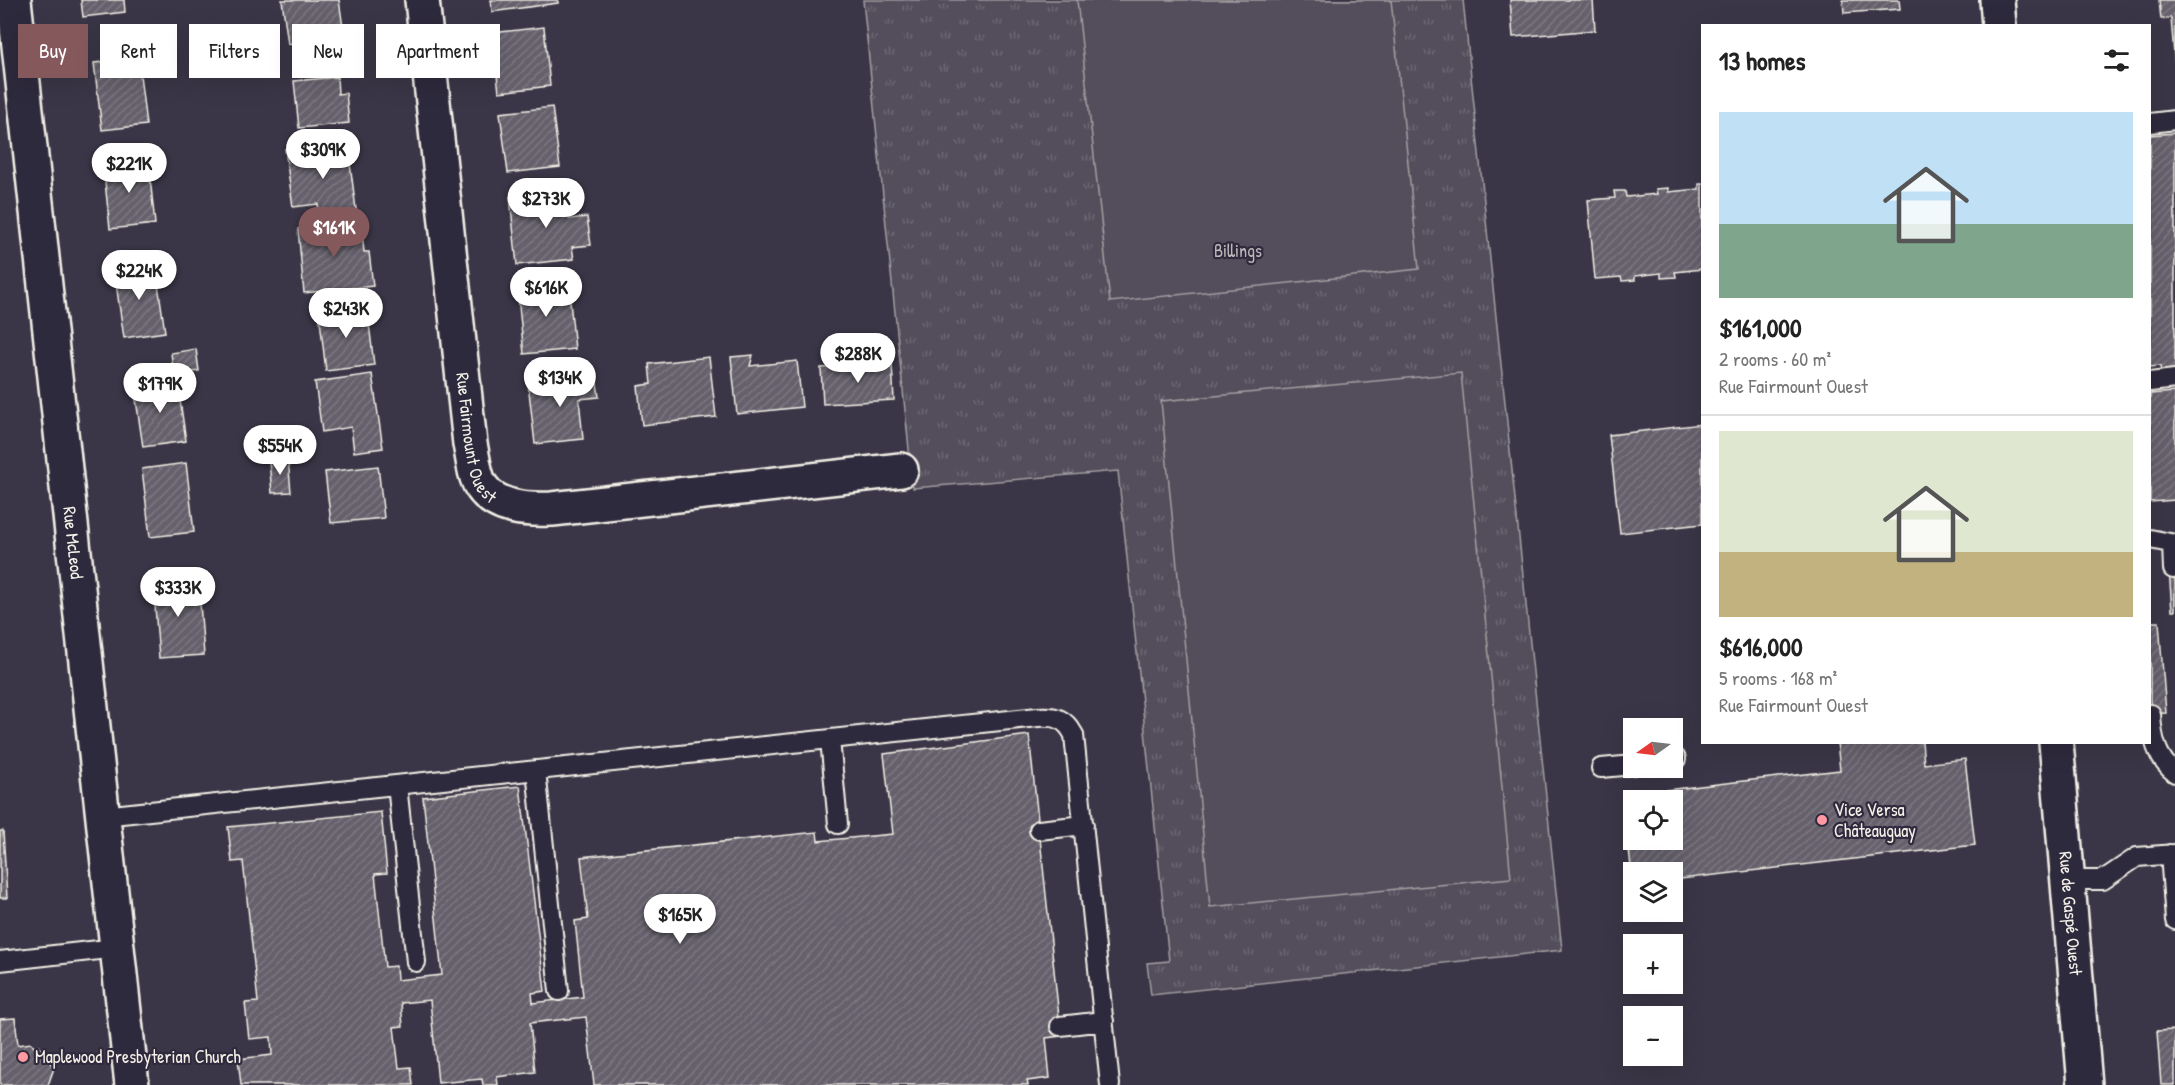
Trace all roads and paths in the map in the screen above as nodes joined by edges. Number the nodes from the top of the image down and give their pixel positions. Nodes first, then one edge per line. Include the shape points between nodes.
1 (14, 0) edge
2 (422, 0) edge
3 (1997, 0) edge
4 (1999, 24) edge
5 (2175, 120) edge
6 (2151, 123) edge
7 (2175, 380) edge
8 (2151, 382) edge
9 (901, 470) dead end
10 (2151, 539) edge
11 (2173, 544) edge
12 (2174, 569) edge
13 (2151, 714) edge
14 (830, 739) junction
15 (2056, 744) edge
16 (1623, 766) edge
17 (1601, 768) dead end
18 (536, 770) junction
19 (2175, 773) edge
20 (397, 784) junction
21 (103, 816) junction
22 (838, 824) dead end
23 (1084, 825) junction
24 (1039, 830) dead end
25 (2172, 854) edge
26 (2068, 880) junction
27 (2175, 920) edge
28 (117, 948) junction
29 (0, 962) edge
30 (416, 962) dead end
31 (559, 991) dead end
32 (1104, 1021) junction
33 (1060, 1026) dead end
34 (132, 1085) edge
35 (1110, 1085) edge
36 (2085, 1085) edge

1 - 21 street, Rue McLeod
2 - 9 street, Rue Fairmount Ouest via 470,444 480,485 488,493 512,507 552,509
3 - 4 street
5 - 6 lane
7 - 8 lane
10 - 11 lane
11 - 12 lane
13 - 19 lane via 2155,746
14 - 18 lane
14 - 22 lane
14 - 23 lane via 1038,717 1060,719 1074,735
15 - 26 street, Rue de Gaspé Ouest
16 - 17 lane
18 - 20 lane
18 - 31 lane
20 - 21 lane
20 - 30 lane
21 - 28 street, Rue McLeod
23 - 24 lane
23 - 32 lane
25 - 26 lane via 2137,857 2103,880
25 - 27 lane
26 - 36 street, Rue de Gaspé Ouest
28 - 29 lane
28 - 34 street, Rue McLeod
32 - 33 lane
32 - 35 lane

